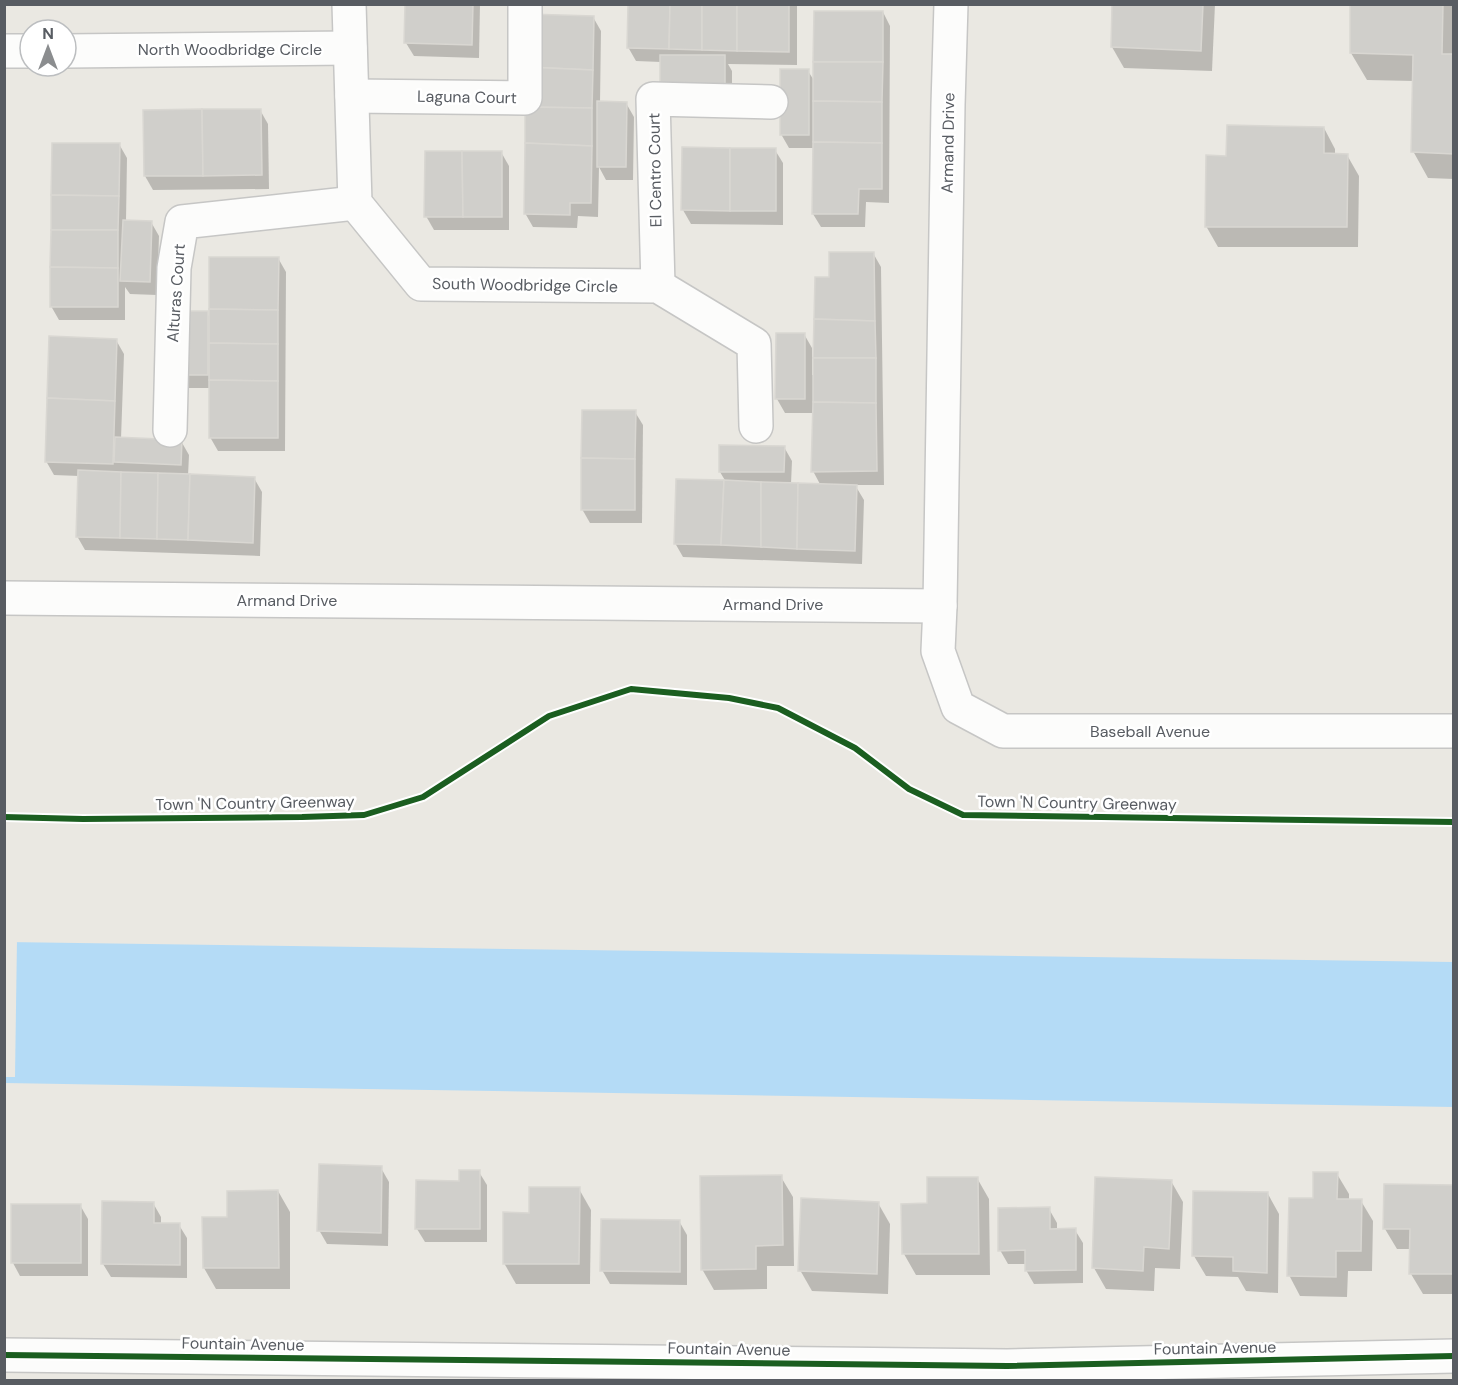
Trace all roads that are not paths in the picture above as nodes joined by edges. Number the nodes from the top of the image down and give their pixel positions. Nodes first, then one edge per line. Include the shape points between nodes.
1 (350, 4) edge
2 (525, 4) edge
3 (951, 4) edge
4 (78, 51) edge
5 (350, 53) junction
6 (352, 96) junction
7 (771, 102) dead end
8 (355, 203) junction
9 (658, 286) junction
10 (756, 426) dead end
11 (170, 430) dead end
12 (4, 598) edge
13 (940, 606) junction
14 (1454, 731) edge
15 (4, 1355) edge
16 (1454, 1356) edge
17 (1007, 1373) edge

1 - 5 street
2 - 6 street, Laguna Court via 525,98
3 - 13 street, Armand Drive
4 - 5 street, North Woodbridge Circle
5 - 6 street
6 - 8 street
7 - 9 street, El Centro Court via 653,99
8 - 9 street, South Woodbridge Circle via 421,284
8 - 11 street, Alturas Court via 182,222 174,268
9 - 10 street via 754,344
12 - 13 street, Armand Drive
13 - 14 street, Baseball Avenue via 938,651 958,707 1003,730
15 - 17 street, Fountain Avenue
16 - 17 street, Fountain Avenue

